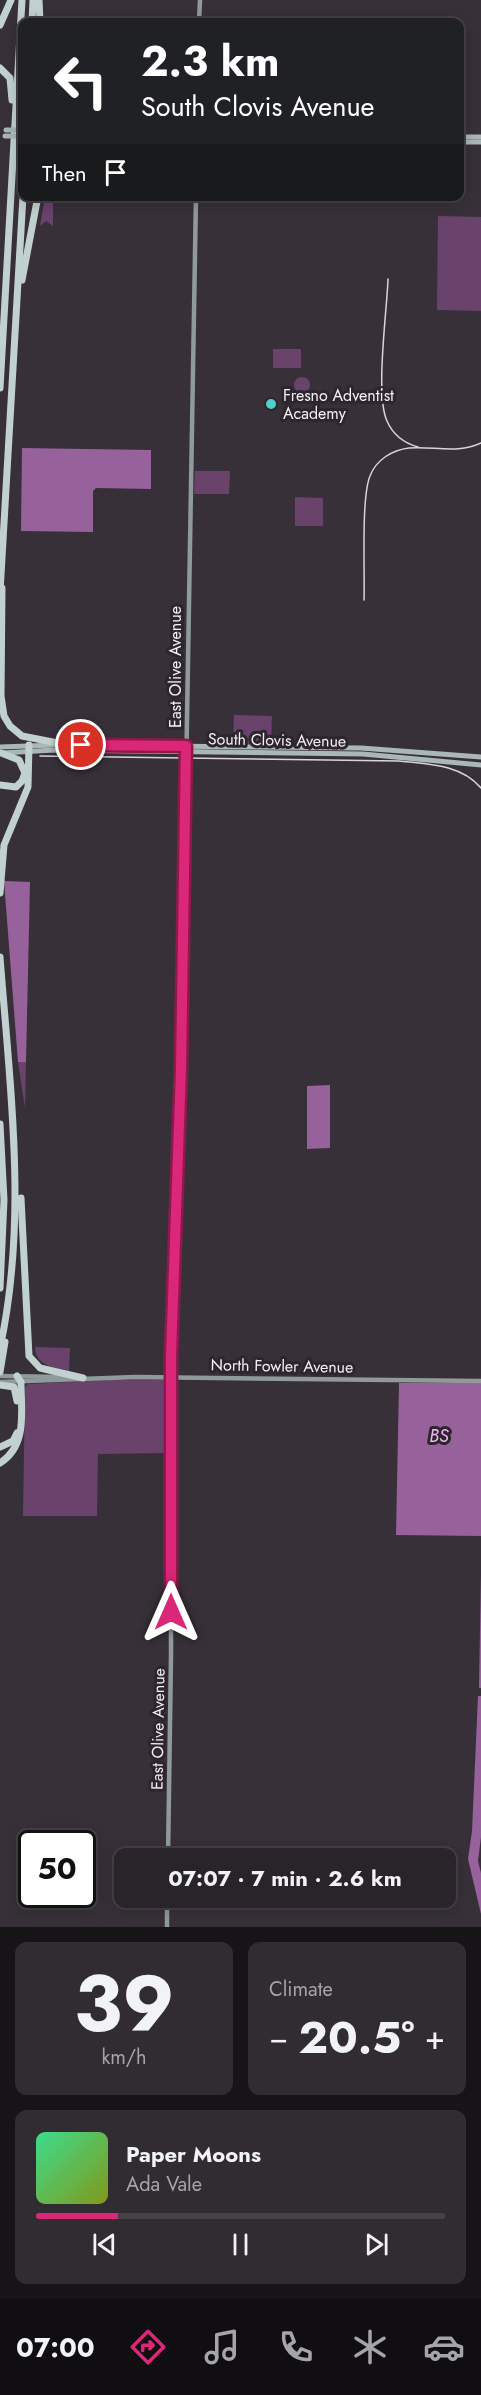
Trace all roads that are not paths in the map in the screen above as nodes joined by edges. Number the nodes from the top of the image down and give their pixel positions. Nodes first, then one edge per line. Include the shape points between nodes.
1 (11, 0) edge
2 (22, 0) edge
3 (33, 0) edge
4 (39, 0) edge
5 (200, 0) edge
6 (21, 18) edge
7 (32, 18) edge
8 (40, 18) edge
9 (199, 18) edge
10 (0, 25) edge
11 (0, 68) edge
12 (18, 72) edge
13 (18, 131) edge
14 (3, 133) edge
15 (18, 135) edge
16 (464, 137) edge
17 (481, 137) edge
18 (464, 142) edge
19 (481, 142) edge
20 (23, 201) edge
21 (37, 201) edge
22 (196, 201) edge
23 (10, 217) junction
24 (16, 327) junction
25 (0, 388) edge
26 (3, 556) junction
27 (0, 592) edge
28 (68, 745) junction
29 (95, 745) junction
30 (29, 748) junction
31 (186, 749) junction
32 (0, 750) edge
33 (54, 750) junction
34 (481, 757) edge
35 (481, 765) edge
36 (0, 785) edge
37 (0, 892) edge
38 (0, 957) edge
39 (0, 1124) edge
40 (14, 1143) junction
41 (4, 1175) junction
42 (0, 1216) edge
43 (0, 1288) edge
44 (9, 1306) junction
45 (0, 1348) edge
46 (1, 1371) edge
47 (171, 1377) junction
48 (83, 1378) junction
49 (19, 1379) junction
50 (481, 1381) edge
51 (0, 1384) edge
52 (0, 1447) edge
53 (0, 1463) edge
54 (168, 1848) edge
55 (167, 1908) edge
56 (167, 1927) edge

1 - 10 highway
2 - 6 highway
3 - 7 highway
4 - 8 highway
5 - 9 main road
11 - 23 highway via 9,75 12,85
12 - 23 highway
13 - 14 main road, bridge
14 - 15 main road, bridge
16 - 17 main road
18 - 19 main road
20 - 24 highway
21 - 24 highway
22 - 31 main road, East Olive Avenue
23 - 25 highway
24 - 26 highway
26 - 27 highway
26 - 28 highway via 3,712 10,726 22,736
28 - 29 main road, South Clovis Avenue
28 - 30 main road, South Clovis Avenue
29 - 31 main road, South Clovis Avenue
29 - 33 main road
30 - 32 main road, South Clovis Avenue
30 - 33 main road, South Clovis Avenue
30 - 37 highway via 28,787 4,845
31 - 33 main road, South Clovis Avenue
31 - 34 main road, South Clovis Avenue via 366,748
31 - 35 main road, South Clovis Avenue via 363,754
31 - 47 main road, East Olive Avenue
32 - 36 highway via 19,760 25,773 16,787
38 - 40 highway
39 - 41 highway
40 - 44 highway via 16,1213
40 - 48 highway via 20,1185 28,1353 40,1368
41 - 42 highway
41 - 43 highway
44 - 45 highway
44 - 46 highway
46 - 49 main road, North Fowler Avenue
47 - 48 main road, North Fowler Avenue
47 - 50 main road, North Fowler Avenue
47 - 54 main road, East Olive Avenue
48 - 49 main road, North Fowler Avenue
49 - 51 main road, North Fowler Avenue
49 - 53 highway via 19,1440 13,1453
51 - 52 highway via 14,1388 17,1396 16,1437
55 - 56 main road

